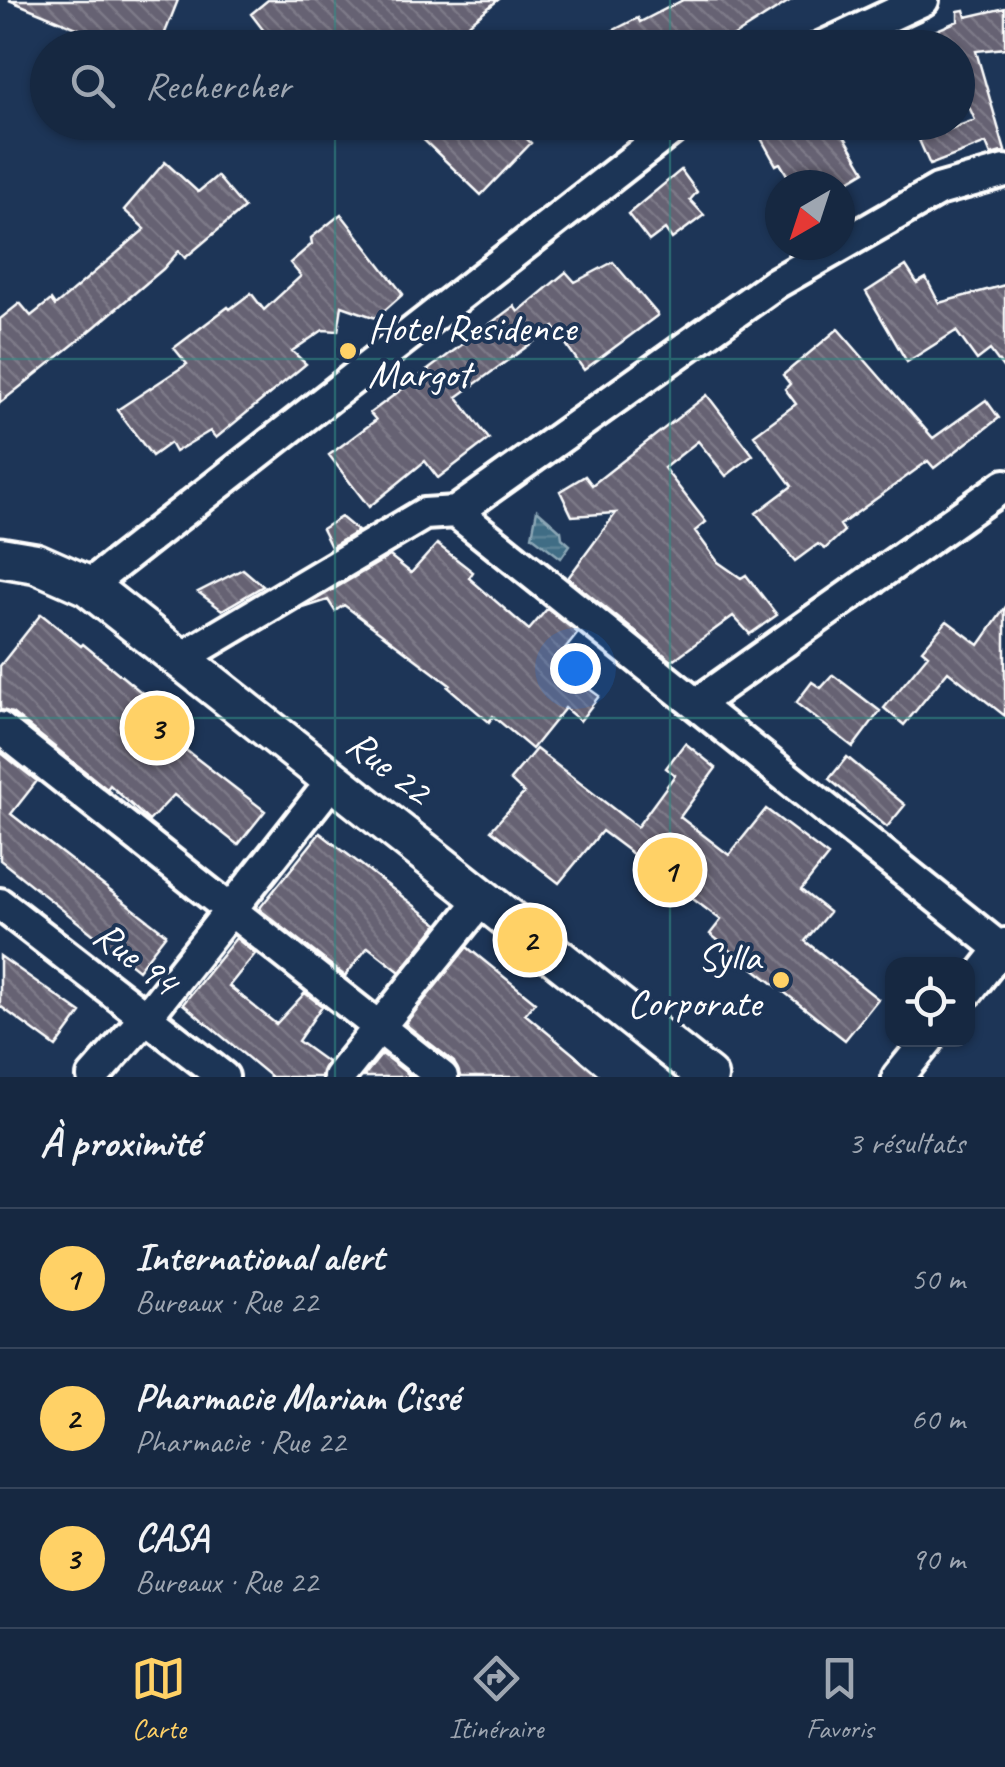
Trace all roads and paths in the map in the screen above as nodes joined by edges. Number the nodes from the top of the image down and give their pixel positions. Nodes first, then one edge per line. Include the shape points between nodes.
1 (923, 0) edge
2 (859, 30) edge
3 (659, 140) edge
4 (1005, 170) edge
5 (1005, 485) edge
6 (456, 512) junction
7 (0, 557) edge
8 (88, 586) junction
9 (180, 659) junction
10 (696, 704) junction
11 (0, 728) edge
12 (333, 780) junction
13 (482, 898) junction
14 (0, 904) edge
15 (231, 910) junction
16 (1003, 946) edge
17 (975, 981) edge
18 (147, 1016) junction
19 (379, 1027) junction
20 (922, 1047) edge
21 (93, 1077) edge
22 (223, 1077) edge
23 (339, 1077) edge
24 (442, 1077) edge
25 (708, 1077) edge
26 (898, 1077) edge

1 - 2 street
3 - 8 street
4 - 6 street via 938,190 776,284
5 - 10 street
6 - 9 street via 424,514
6 - 10 street
7 - 8 street, Rue 22 via 36,563
8 - 9 street, Rue 22
9 - 12 street, Rue 22
10 - 16 street
11 - 15 street
12 - 13 street, Rue 22
12 - 15 street
13 - 19 street
13 - 25 street, Rue 22
14 - 18 street, Rue 94
15 - 18 street
15 - 19 street
16 - 17 street
18 - 21 street
18 - 22 street, Rue 94
19 - 23 street
19 - 24 street
20 - 26 street

